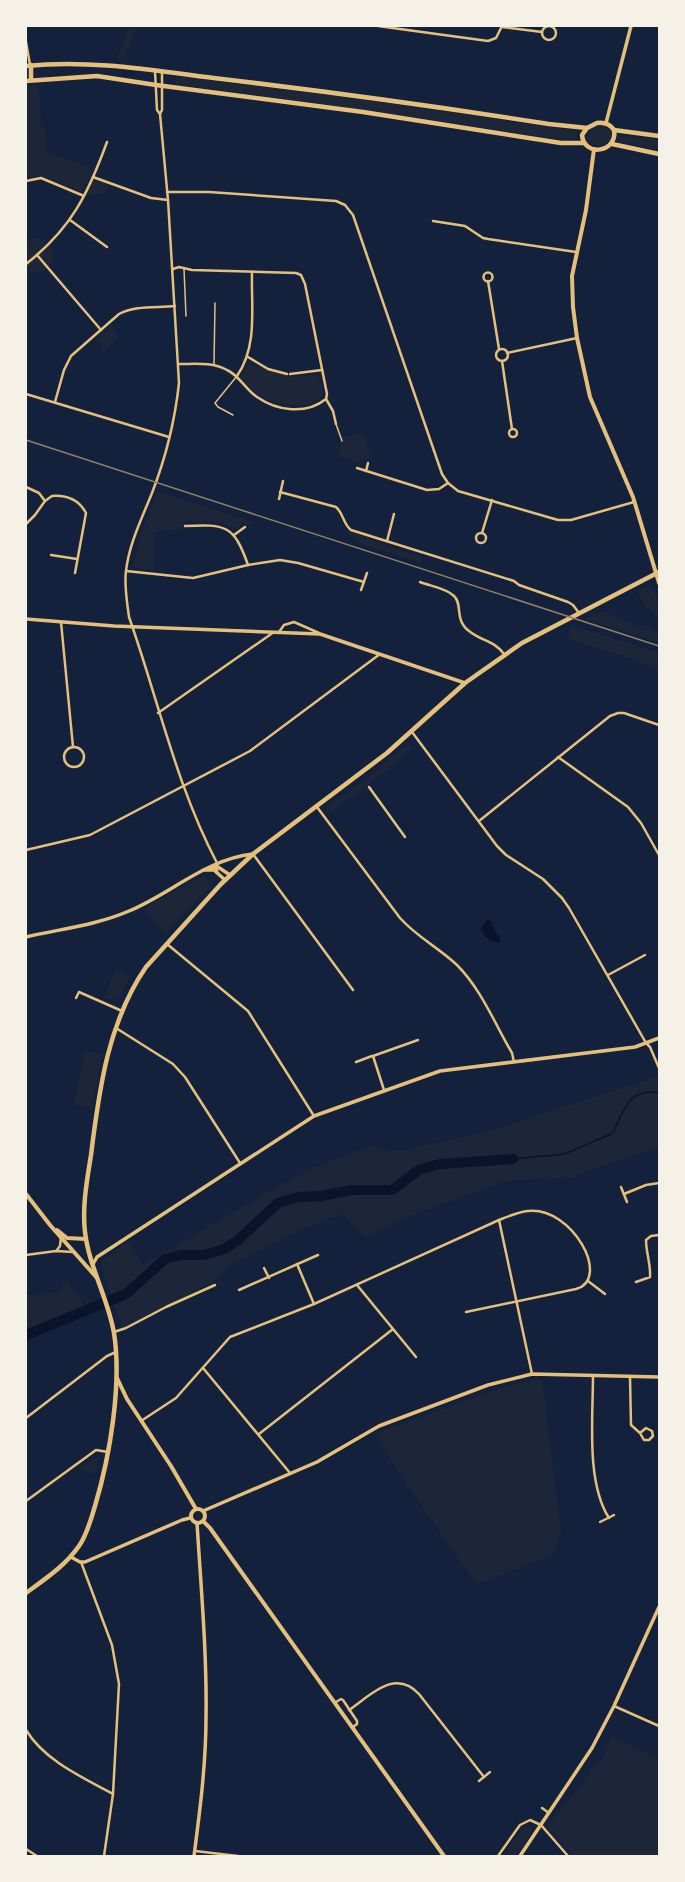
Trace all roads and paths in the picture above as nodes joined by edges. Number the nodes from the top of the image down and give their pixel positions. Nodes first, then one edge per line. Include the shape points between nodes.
1 (378, 26) edge
2 (630, 26) edge
3 (502, 27) edge
4 (542, 32) junction
5 (26, 42) edge
6 (28, 65) edge
7 (155, 70) junction
8 (162, 71) junction
9 (29, 80) edge
10 (156, 86) junction
11 (162, 86) junction
12 (160, 114) junction
13 (606, 123) junction
14 (587, 128) junction
15 (614, 130) junction
16 (659, 136) edge
17 (107, 142) dead end
18 (584, 143) junction
19 (612, 144) junction
20 (594, 149) junction
21 (659, 154) edge
22 (94, 177) junction
23 (26, 181) edge
24 (167, 192) junction
25 (84, 196) junction
26 (168, 200) junction
27 (70, 220) junction
28 (433, 220) dead end
29 (107, 247) dead end
30 (576, 252) junction
31 (37, 255) junction
32 (26, 264) edge
33 (173, 269) junction
34 (184, 269) junction
35 (252, 272) junction
36 (488, 281) dead end
37 (215, 303) dead end
38 (175, 306) junction
39 (186, 316) dead end
40 (101, 330) junction
41 (577, 338) junction
42 (499, 349) junction
43 (507, 353) junction
44 (248, 357) junction
45 (502, 361) junction
46 (179, 364) junction
47 (214, 364) junction
48 (322, 370) junction
49 (237, 376) junction
50 (26, 394) edge
51 (326, 399) junction
52 (55, 402) junction
53 (233, 415) dead end
54 (336, 424) joint
55 (512, 429) dead end
56 (169, 437) junction
57 (342, 441) dead end
58 (368, 464) dead end
59 (357, 468) dead end
60 (366, 471) junction
61 (283, 481) dead end
62 (448, 483) junction
63 (26, 487) edge
64 (280, 492) junction
65 (279, 499) dead end
66 (45, 500) junction
67 (492, 500) junction
68 (635, 502) junction
69 (394, 514) dead end
70 (26, 524) edge
71 (185, 526) dead end
72 (245, 527) dead end
73 (482, 533) junction
74 (234, 535) junction
75 (387, 541) junction
76 (51, 554) dead end
77 (77, 559) junction
78 (248, 565) junction
79 (126, 571) junction
80 (75, 572) dead end
81 (367, 573) dead end
82 (658, 573) edge
83 (364, 582) junction
84 (420, 582) dead end
85 (659, 583) edge
86 (361, 590) dead end
87 (577, 613) junction
88 (26, 619) edge
89 (61, 622) junction
90 (132, 626) junction
91 (277, 632) junction
92 (320, 634) junction
93 (380, 654) junction
94 (504, 654) junction
95 (465, 683) junction
96 (158, 713) junction
97 (659, 725) edge
98 (412, 732) junction
99 (73, 748) junction
100 (558, 757) junction
101 (183, 787) junction
102 (369, 787) dead end
103 (316, 807) junction
104 (479, 821) junction
105 (405, 837) dead end
106 (26, 850) edge
107 (253, 854) junction
108 (659, 855) edge
109 (218, 865) junction
110 (203, 870) junction
111 (217, 872) junction
112 (230, 876) junction
113 (225, 880) junction
114 (26, 937) edge
115 (167, 944) junction
116 (645, 955) dead end
117 (608, 975) junction
118 (353, 990) dead end
119 (76, 998) dead end
120 (122, 1011) junction
121 (116, 1028) junction
122 (659, 1038) edge
123 (418, 1040) dead end
124 (646, 1043) junction
125 (373, 1056) junction
126 (356, 1062) dead end
127 (514, 1062) junction
128 (659, 1068) edge
129 (384, 1090) junction
130 (314, 1116) junction
131 (240, 1163) junction
132 (659, 1183) edge
133 (621, 1187) dead end
134 (26, 1194) edge
135 (624, 1194) junction
136 (627, 1202) dead end
137 (499, 1220) junction
138 (50, 1226) junction
139 (659, 1235) edge
140 (61, 1237) junction
141 (86, 1240) junction
142 (56, 1251) junction
143 (73, 1252) junction
144 (318, 1255) dead end
145 (26, 1256) edge
146 (93, 1264) junction
147 (297, 1264) junction
148 (264, 1268) dead end
149 (269, 1278) junction
150 (99, 1280) junction
151 (588, 1282) junction
152 (636, 1282) dead end
153 (216, 1285) dead end
154 (357, 1285) junction
155 (239, 1290) dead end
156 (605, 1294) dead end
157 (518, 1301) junction
158 (314, 1304) junction
159 (466, 1312) dead end
160 (393, 1329) junction
161 (114, 1332) junction
162 (116, 1352) junction
163 (416, 1357) dead end
164 (203, 1368) junction
165 (116, 1374) junction
166 (532, 1374) junction
167 (593, 1376) junction
168 (630, 1377) junction
169 (659, 1377) edge
170 (26, 1418) edge
171 (141, 1421) junction
172 (640, 1432) junction
173 (259, 1434) junction
174 (108, 1452) junction
175 (290, 1474) junction
176 (26, 1501) edge
177 (196, 1509) junction
178 (203, 1511) junction
179 (614, 1515) dead end
180 (190, 1518) junction
181 (609, 1518) junction
182 (202, 1521) junction
183 (600, 1522) dead end
184 (198, 1523) junction
185 (71, 1557) junction
186 (81, 1562) junction
187 (26, 1593) edge
188 (659, 1607) edge
189 (336, 1702) junction
190 (614, 1706) junction
191 (350, 1710) junction
192 (659, 1726) edge
193 (353, 1727) junction
194 (26, 1730) edge
195 (490, 1772) dead end
196 (484, 1777) junction
197 (479, 1781) dead end
198 (113, 1794) junction
199 (542, 1808) dead end
200 (549, 1813) junction
201 (541, 1825) junction
202 (26, 1849) edge
203 (195, 1851) junction
204 (37, 1856) edge
205 (104, 1856) edge
206 (194, 1856) edge
207 (238, 1856) edge
208 (444, 1856) edge
209 (498, 1856) edge
210 (520, 1856) edge
211 (568, 1856) edge

1 - 3 street via 488,41 496,38
2 - 13 street
3 - 4 street
4 - 4 street via 545,28 551,27 556,31 556,36 546,40
5 - 6 street
6 - 7 main road via 77,63
6 - 9 main road
7 - 8 main road
7 - 10 street
8 - 11 street
8 - 14 main road
9 - 10 main road via 97,76
10 - 11 main road
10 - 12 street
11 - 12 street
11 - 18 main road via 363,112 561,143
12 - 24 street
13 - 14 main road via 597,123
13 - 15 main road
14 - 18 main road via 582,135
15 - 16 main road
15 - 19 main road
17 - 22 street
18 - 20 main road
19 - 20 main road via 603,149
19 - 21 main road
20 - 30 main road via 586,210
22 - 25 street
22 - 26 street via 151,198
23 - 25 street via 41,178
24 - 26 street
24 - 62 street via 336,200 350,210 440,467
25 - 27 street
26 - 33 street
27 - 29 street
27 - 31 street
28 - 30 street via 465,226 483,238
30 - 41 main road via 572,276
31 - 32 street
31 - 40 street
33 - 34 street
33 - 38 street
34 - 35 street
34 - 39 lane
35 - 44 street via 251,338
35 - 48 street via 296,273 304,279
36 - 42 street
37 - 47 lane
38 - 40 street via 124,311
38 - 46 street
40 - 52 street via 71,356 64,370
41 - 43 street
41 - 68 main road via 590,397
42 - 43 street
42 - 45 street via 496,356
43 - 45 street
44 - 48 street via 268,369 289,374
44 - 49 street
45 - 55 street
46 - 47 street
46 - 56 street via 176,407
47 - 49 street
48 - 51 street
49 - 51 street via 256,397 286,410 311,406
49 - 53 lane via 215,403
50 - 52 street
51 - 54 street via 333,411
52 - 56 street
54 - 57 lane
56 - 79 street via 158,476 138,526
58 - 60 street
59 - 60 street
60 - 62 street via 427,490 439,489
61 - 64 street
62 - 67 street via 458,491
63 - 66 street via 39,493
64 - 65 street
64 - 75 street via 336,508 342,513 351,530
66 - 70 street
66 - 77 street via 59,495 79,502 86,513
67 - 68 street via 558,520 577,518
67 - 73 street
68 - 82 main road
69 - 75 street
71 - 74 street via 216,525
72 - 74 street
73 - 73 street via 477,535 477,540 482,543 486,540
74 - 78 street via 240,542
75 - 87 street via 514,581 568,602 576,608
76 - 77 street
77 - 80 street
78 - 79 street via 194,578
78 - 83 street via 280,560
79 - 90 street
81 - 83 street
82 - 85 main road
82 - 87 main road
83 - 86 street
84 - 94 street via 454,596 463,625 476,636 495,643
87 - 94 main road
88 - 89 street
89 - 90 street
89 - 99 street
90 - 91 street
90 - 96 street
91 - 92 street
91 - 92 street via 284,624 294,622
91 - 96 street
92 - 93 street
93 - 95 street
93 - 101 street via 250,751
94 - 95 main road
95 - 98 main road
96 - 101 street
97 - 100 street via 618,712 605,719
98 - 103 main road
98 - 104 street
99 - 99 street via 80,750 83,756 82,763 74,767 64,758 67,750
100 - 104 street
100 - 108 street via 628,807
101 - 106 street via 90,835
101 - 109 street
102 - 105 street
103 - 107 main road
103 - 127 street via 410,930 456,964 468,977 512,1053
104 - 117 street via 506,855 543,879 562,898
107 - 109 street via 237,856
107 - 112 main road
107 - 118 street
109 - 110 street
109 - 111 street
109 - 112 street
110 - 111 street
110 - 114 street via 129,911 86,924
111 - 113 street
112 - 113 main road
113 - 115 main road
115 - 120 main road via 137,980
115 - 130 street via 248,1012
116 - 117 street
117 - 124 street
119 - 120 street via 79,992
120 - 121 main road
121 - 131 street via 173,1064 185,1077
121 - 141 main road via 107,1060 93,1140 86,1194
122 - 124 street
123 - 125 street
124 - 127 street via 635,1047
124 - 128 street via 650,1046
125 - 126 street
125 - 129 street
127 - 129 street via 440,1071
129 - 130 street
130 - 131 street
131 - 146 street via 97,1257
132 - 135 street
133 - 135 street
134 - 138 main road
135 - 136 street
137 - 151 street via 529,1210 544,1212 562,1220 574,1232 585,1251 590,1270
137 - 154 street
137 - 157 street
138 - 140 main road
138 - 141 main road via 67,1238
139 - 152 street via 646,1240 650,1277
140 - 142 street via 60,1246
140 - 143 main road
141 - 146 main road
142 - 143 street
142 - 145 street
143 - 150 main road
144 - 147 street
146 - 150 main road
147 - 149 street
147 - 158 street
148 - 149 street
149 - 155 street
150 - 161 main road
151 - 156 street
151 - 157 street via 581,1288
153 - 161 street
154 - 158 street
154 - 160 street
157 - 159 street
157 - 166 street
158 - 164 street via 230,1337
160 - 163 street
160 - 173 street
161 - 162 main road
162 - 165 main road
162 - 170 street
164 - 171 street via 176,1398
164 - 173 street
165 - 171 main road via 120,1387
165 - 174 main road
166 - 167 street
166 - 175 street via 488,1385 379,1426 334,1453
167 - 168 street
167 - 181 street via 594,1470 601,1503
168 - 169 street
168 - 172 street via 630,1422 632,1427
171 - 177 main road
172 - 172 street via 644,1440 649,1440 652,1436 650,1428
173 - 175 street
174 - 176 street via 96,1450
174 - 185 main road via 90,1522
175 - 178 street
177 - 178 main road
177 - 180 main road
178 - 182 main road via 205,1515
179 - 181 street
180 - 184 main road
180 - 186 street
181 - 183 street
182 - 184 main road
182 - 189 main road via 210,1528
184 - 203 street via 206,1717 202,1792
185 - 186 street
185 - 187 main road
186 - 198 street via 112,1644 117,1667
188 - 190 street
189 - 191 street via 341,1699
189 - 193 main road
190 - 192 street
190 - 200 street via 592,1748
191 - 193 street via 357,1723
191 - 196 street via 387,1685 397,1682 406,1684 419,1694
193 - 208 main road
194 - 198 street via 35,1744 47,1754
195 - 196 street
196 - 197 street
198 - 205 street
199 - 200 street
200 - 201 street
201 - 209 street via 530,1820 520,1825
201 - 210 street
201 - 211 street
202 - 204 street
203 - 206 street
203 - 207 street

